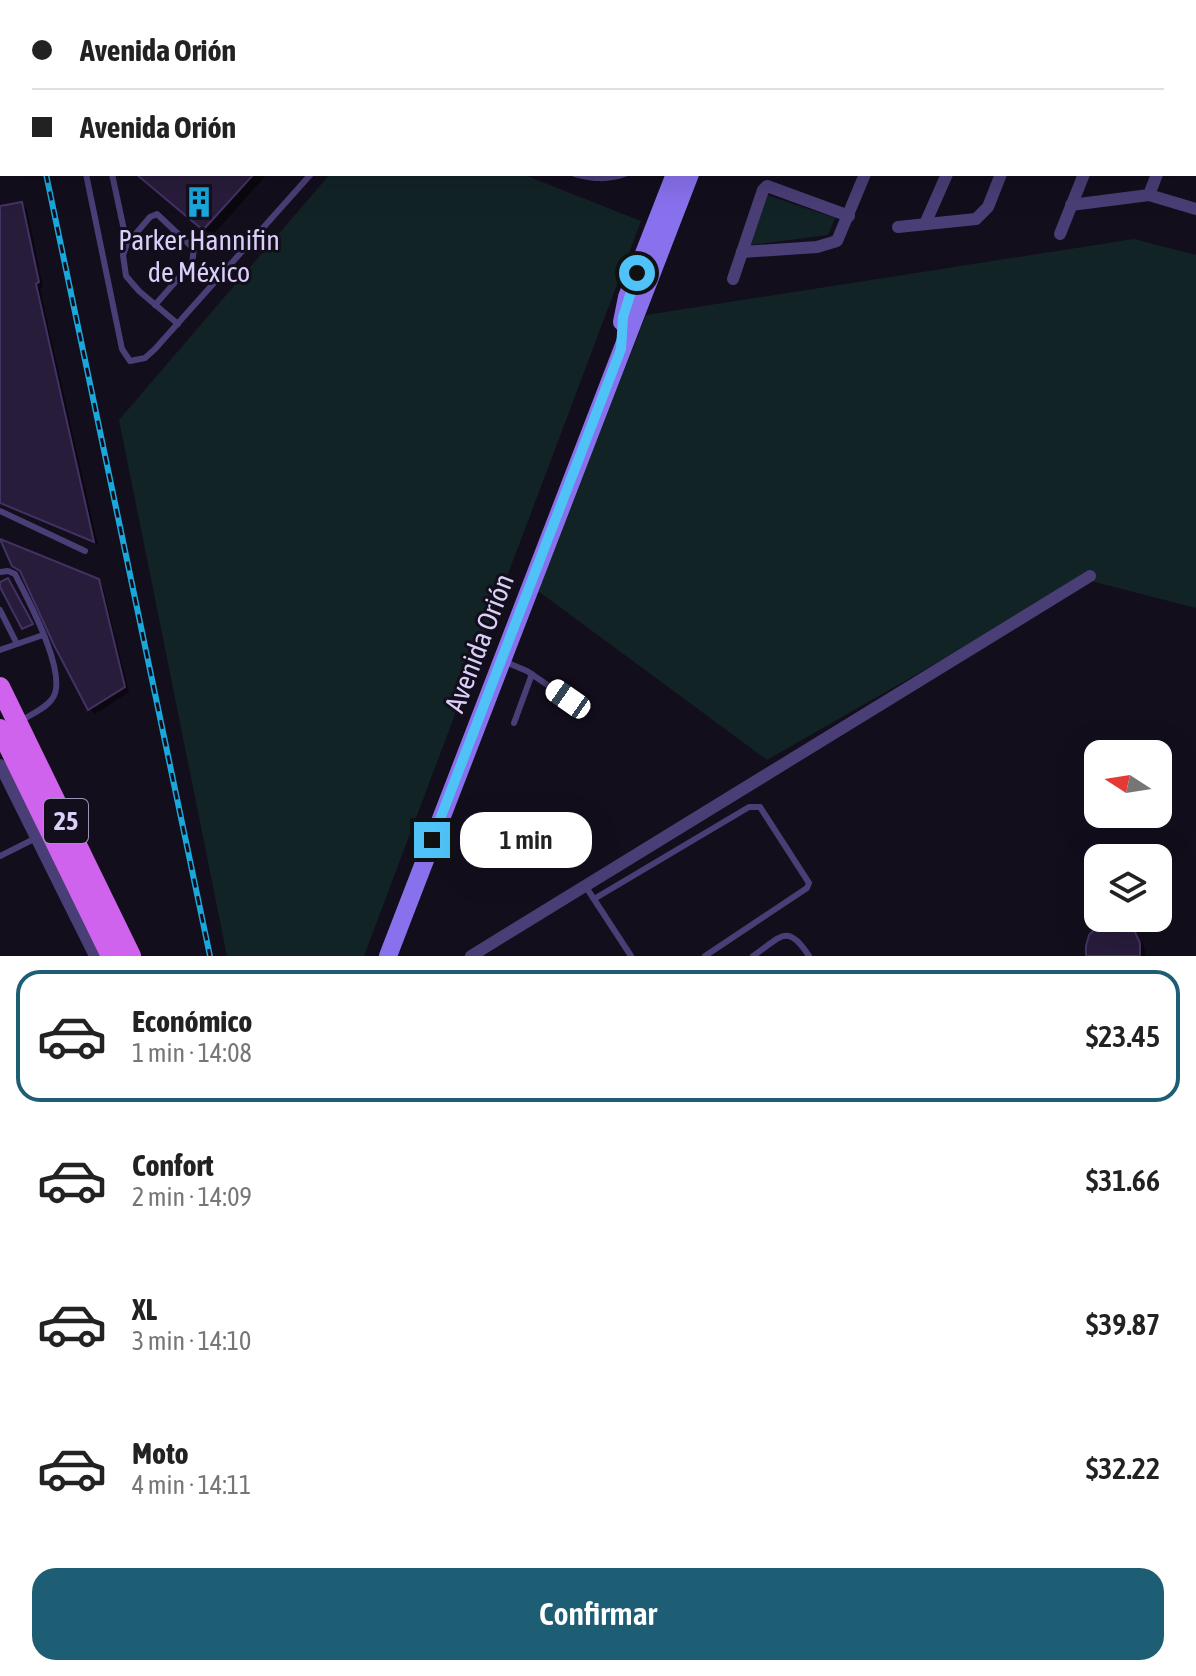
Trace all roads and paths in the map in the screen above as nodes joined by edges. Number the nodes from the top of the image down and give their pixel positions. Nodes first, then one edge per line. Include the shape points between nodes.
1 (86, 176) edge
2 (112, 176) edge
3 (309, 176) edge
4 (582, 176) edge
5 (618, 176) edge
6 (674, 176) edge
7 (689, 176) edge
8 (864, 176) edge
9 (946, 176) edge
10 (1000, 176) edge
11 (1083, 176) edge
12 (1156, 176) edge
13 (1149, 195) junction
14 (1071, 205) junction
15 (1196, 209) edge
16 (849, 216) junction
17 (925, 224) junction
18 (898, 227) dead end
19 (1060, 234) dead end
20 (127, 244) junction
21 (742, 252) junction
22 (733, 279) dead end
23 (155, 305) junction
24 (178, 324) junction
25 (621, 349) junction
26 (0, 511) edge
27 (85, 551) dead end
28 (0, 572) edge
29 (1090, 576) dead end
30 (0, 610) edge
31 (43, 635) junction
32 (17, 644) junction
33 (0, 650) edge
34 (503, 661) junction
35 (532, 674) junction
36 (2, 695) edge
37 (568, 699) dead end
38 (514, 723) dead end
39 (6, 728) edge
40 (2, 773) edge
41 (43, 834) junction
42 (0, 856) edge
43 (586, 887) junction
44 (594, 899) junction
45 (95, 956) edge
46 (111, 956) edge
47 (131, 956) edge
48 (388, 956) edge
49 (471, 956) edge
50 (631, 956) edge
51 (705, 956) edge
52 (753, 956) edge
53 (809, 956) edge

1 - 24 lane via 122,349 130,361 145,358
2 - 20 lane
3 - 24 lane
4 - 5 lane
6 - 25 street, Avenida Orión via 627,297
7 - 25 street, Avenida Orión
8 - 16 street
9 - 17 street
10 - 17 street via 979,217
11 - 14 street
12 - 13 street
13 - 14 street
13 - 15 street
14 - 19 street
16 - 21 street via 837,241
16 - 21 street via 767,186
17 - 18 street
20 - 23 lane via 126,276
20 - 23 lane via 157,214 194,249 192,263
21 - 22 street
23 - 24 lane
25 - 34 street, Avenida Orión
26 - 27 lane
28 - 31 lane via 15,574
29 - 43 street
30 - 32 lane
31 - 32 lane
31 - 39 lane via 56,690 45,705
32 - 33 lane
34 - 35 lane
34 - 48 street, Avenida Orión
35 - 37 lane
35 - 38 lane
36 - 39 main road, 25
39 - 41 main road, 25
39 - 47 main road, 25
40 - 41 street
41 - 42 lane
41 - 45 street
41 - 46 main road, 25
43 - 44 lane
43 - 49 street
44 - 50 lane
44 - 51 lane via 749,807 760,807 809,883
52 - 53 lane via 784,935 798,938

